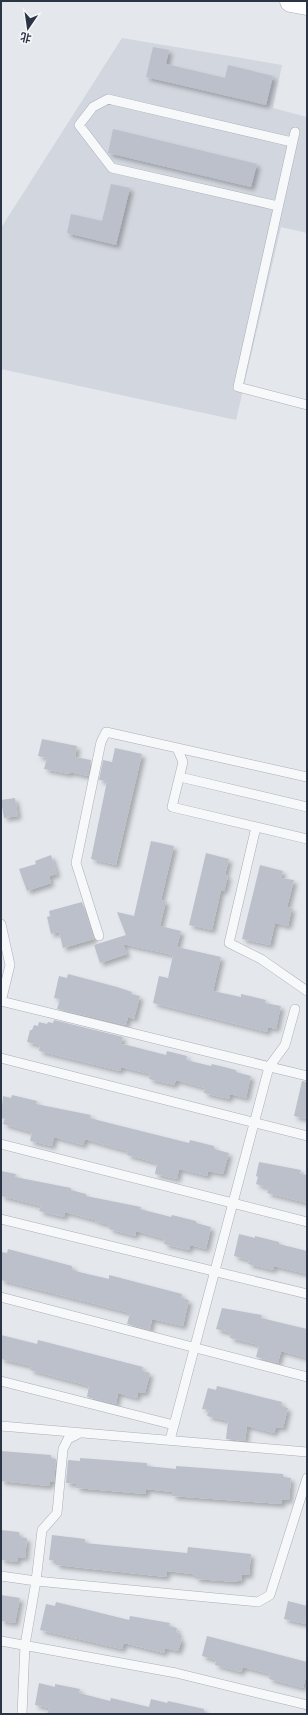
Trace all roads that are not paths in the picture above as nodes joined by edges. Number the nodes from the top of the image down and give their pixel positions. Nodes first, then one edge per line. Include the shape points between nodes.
1 (291, 1) edge
2 (307, 4) edge
3 (295, 132) dead end
4 (292, 142) junction
5 (278, 206) junction
6 (307, 405) edge
7 (177, 748) junction
8 (180, 777) junction
9 (307, 777) edge
10 (307, 807) edge
11 (256, 827) junction
12 (307, 839) edge
13 (1, 924) edge
14 (99, 936) dead end
15 (4, 948) edge
16 (307, 991) edge
17 (1, 1001) edge
18 (294, 1009) dead end
19 (1, 1058) edge
20 (269, 1067) junction
21 (307, 1076) edge
22 (254, 1123) junction
23 (307, 1136) edge
24 (1, 1144) edge
25 (233, 1203) junction
26 (1, 1219) edge
27 (307, 1222) edge
28 (215, 1272) junction
29 (307, 1294) edge
30 (1, 1298) edge
31 (194, 1348) junction
32 (307, 1377) edge
33 (1, 1381) edge
34 (174, 1424) junction
35 (1, 1426) edge
36 (80, 1433) junction
37 (170, 1440) junction
38 (307, 1452) edge
39 (307, 1478) edge
40 (1, 1576) edge
41 (36, 1580) junction
42 (1, 1641) edge
43 (25, 1646) junction
44 (307, 1705) edge
45 (22, 1714) edge

1 - 2 main road
3 - 4 lane
4 - 5 lane
4 - 5 lane via 108,99 92,107 79,125 112,168
5 - 6 lane via 238,387
7 - 8 lane via 183,762
7 - 9 lane
7 - 14 lane via 106,732 76,863
8 - 10 lane
8 - 11 lane via 172,807
11 - 12 lane
11 - 16 lane via 229,943 261,959
13 - 15 lane
15 - 17 lane via 10,965
17 - 20 lane
18 - 20 lane via 285,1045
19 - 22 lane
20 - 21 lane
20 - 22 lane
22 - 23 lane
22 - 25 lane
24 - 25 lane
25 - 27 lane
25 - 28 lane
26 - 28 lane
28 - 29 lane
28 - 31 lane
30 - 31 lane
31 - 32 lane
31 - 34 lane
33 - 34 lane
34 - 37 lane
35 - 36 lane
36 - 37 lane
36 - 41 lane via 68,1439 63,1449 57,1513 42,1530
37 - 38 lane
39 - 41 lane via 270,1595 258,1602
40 - 41 lane
41 - 43 lane
42 - 43 lane
43 - 44 lane via 176,1673
43 - 45 lane

